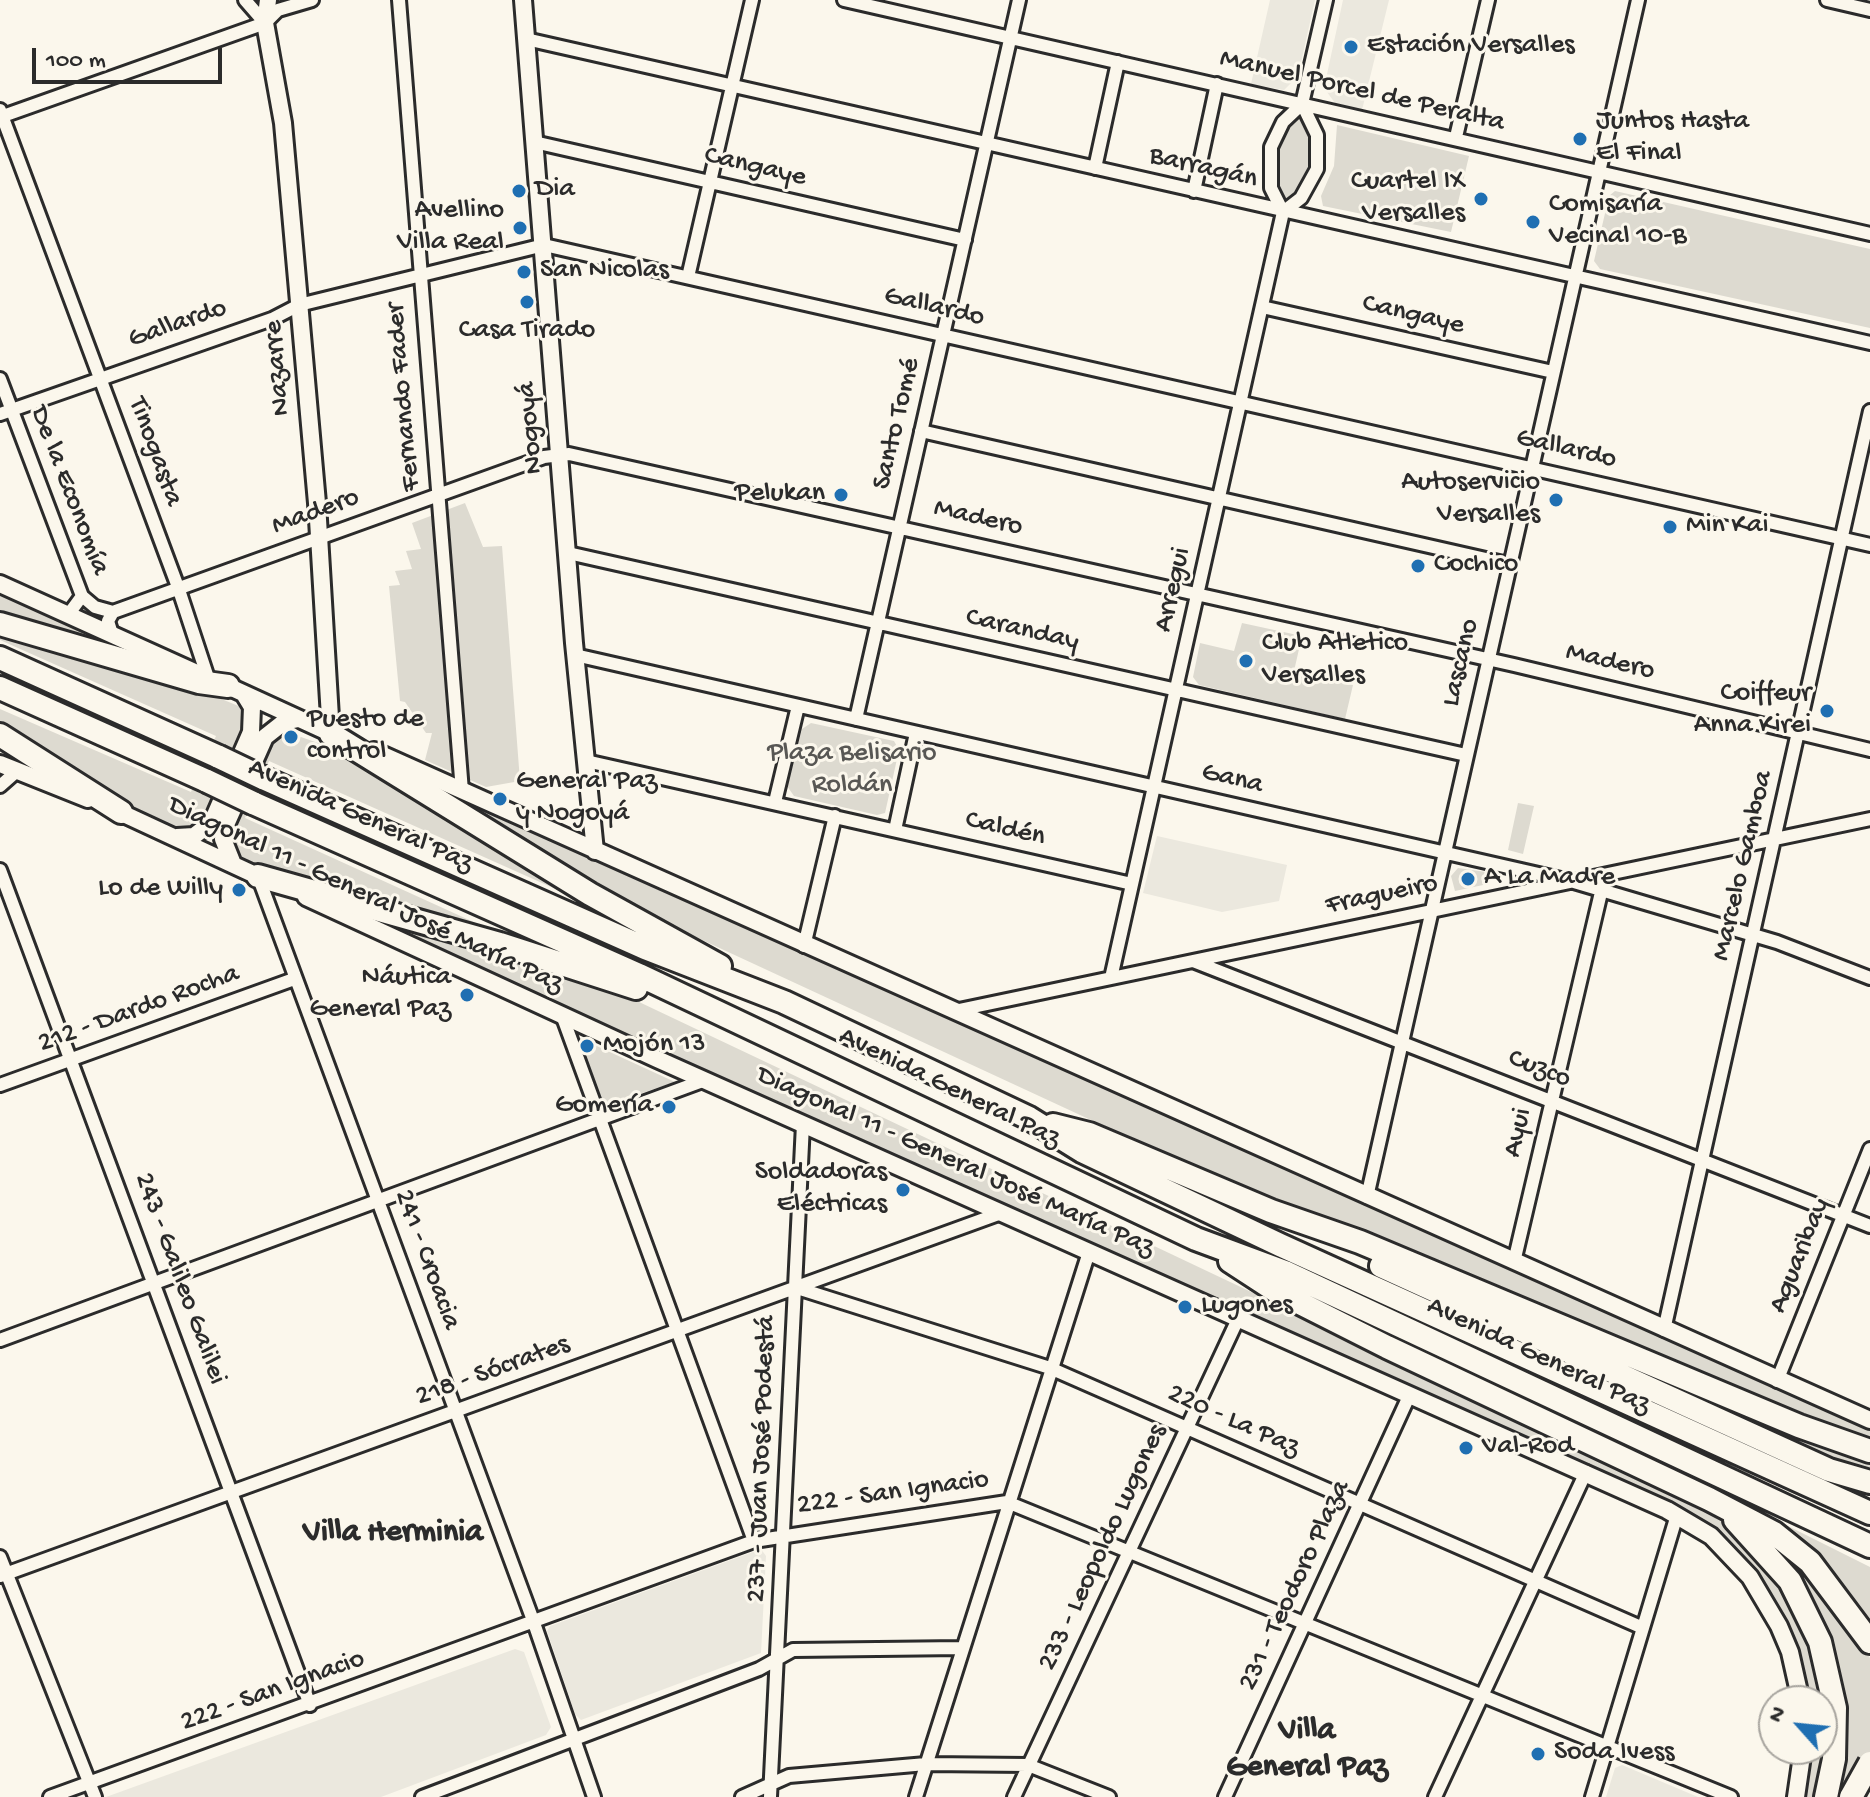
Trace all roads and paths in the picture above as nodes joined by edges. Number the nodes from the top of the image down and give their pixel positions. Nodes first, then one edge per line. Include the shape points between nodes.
1 (245, 0) edge
2 (268, 0) edge
3 (312, 0) edge
4 (399, 0) edge
5 (523, 0) edge
6 (752, 0) edge
7 (844, 0) edge
8 (1019, 0) edge
9 (1326, 0) edge
10 (1488, 0) edge
11 (1638, 0) edge
12 (1827, 0) edge
13 (1862, 6) edge
14 (265, 23) junction
15 (1010, 37) junction
16 (526, 39) junction
17 (1118, 62) junction
18 (1217, 84) junction
19 (732, 86) junction
20 (1302, 104) junction
21 (1, 114) edge
22 (1456, 137) junction
23 (534, 142) junction
24 (988, 143) junction
25 (1095, 168) junction
26 (1599, 172) junction
27 (710, 182) junction
28 (1194, 191) junction
29 (1283, 212) junction
30 (1870, 234) edge
31 (965, 240) junction
32 (544, 245) junction
33 (419, 276) junction
34 (688, 277) junction
35 (1575, 278) junction
36 (299, 305) junction
37 (1262, 307) junction
38 (943, 335) junction
39 (1870, 343) edge
40 (1553, 372) junction
41 (100, 377) junction
42 (0, 379) edge
43 (1241, 403) junction
44 (1870, 411) edge
45 (6, 412) edge
46 (921, 431) junction
47 (560, 453) junction
48 (1532, 467) junction
49 (437, 495) junction
50 (1219, 498) junction
51 (899, 526) junction
52 (319, 539) junction
53 (1840, 539) junction
54 (1870, 545) edge
55 (568, 553) junction
56 (1508, 564) junction
57 (0, 584) edge
58 (178, 587) junction
59 (1198, 593) junction
60 (82, 596) junction
61 (113, 612) junction
62 (68, 615) junction
63 (877, 623) junction
64 (0, 624) edge
65 (112, 634) junction
66 (575, 655) junction
67 (0, 658) edge
68 (1487, 659) junction
69 (227, 686) junction
70 (0, 688) edge
71 (1176, 690) junction
72 (798, 706) junction
73 (298, 719) junction
74 (856, 719) junction
75 (1799, 732) junction
76 (916, 733) junction
77 (331, 734) junction
78 (0, 735) edge
79 (1870, 750) edge
80 (1466, 755) junction
81 (586, 761) junction
82 (0, 764) edge
83 (17, 771) junction
84 (0, 786) edge
85 (1154, 787) junction
86 (462, 791) junction
87 (775, 802) junction
88 (121, 812) junction
89 (835, 816) junction
90 (1870, 819) edge
91 (895, 830) junction
92 (175, 837) junction
93 (1775, 839) junction
94 (595, 851) junction
95 (1444, 853) junction
96 (233, 864) junction
97 (0, 870) edge
98 (1607, 874) junction
99 (258, 876) junction
100 (1574, 882) junction
101 (1132, 884) junction
102 (1600, 890) junction
103 (6, 908) edge
104 (1431, 911) junction
105 (1754, 934) junction
106 (804, 946) junction
107 (1190, 960) junction
108 (1111, 978) junction
109 (1870, 978) edge
110 (294, 979) junction
111 (784, 1002) junction
112 (951, 1012) junction
113 (562, 1015) junction
114 (758, 1031) junction
115 (1403, 1042) junction
116 (72, 1059) junction
117 (705, 1080) junction
118 (0, 1085) edge
119 (1551, 1101) junction
120 (1029, 1118) junction
121 (597, 1119) junction
122 (803, 1124) junction
123 (1870, 1149) edge
124 (1703, 1160) junction
125 (378, 1197) junction
126 (1367, 1197) junction
127 (1271, 1211) junction
128 (1001, 1213) junction
129 (1843, 1215) junction
130 (1870, 1226) edge
131 (1196, 1239) junction
132 (1089, 1252) junction
133 (1514, 1262) junction
134 (155, 1283) junction
135 (794, 1287) junction
136 (1238, 1319) junction
137 (1664, 1330) junction
138 (676, 1331) junction
139 (0, 1340) edge
140 (1050, 1368) junction
141 (1777, 1381) junction
142 (1410, 1394) junction
143 (455, 1412) junction
144 (1870, 1420) edge
145 (1186, 1427) junction
146 (1870, 1451) edge
147 (1586, 1472) junction
148 (1870, 1482) edge
149 (232, 1492) junction
150 (1709, 1499) junction
151 (1007, 1502) junction
152 (1360, 1504) junction
153 (1870, 1513) edge
154 (1677, 1515) junction
155 (784, 1534) junction
156 (754, 1541) junction
157 (1870, 1546) edge
158 (1129, 1552) junction
159 (0, 1557) edge
160 (3, 1575) edge
161 (1535, 1581) junction
162 (534, 1623) junction
163 (1305, 1623) junction
164 (1643, 1628) junction
165 (1870, 1642) edge
166 (962, 1648) junction
167 (778, 1658) junction
168 (1797, 1685) edge
169 (1482, 1696) junction
170 (310, 1705) junction
171 (574, 1738) junction
172 (1607, 1746) junction
173 (1870, 1763) edge
174 (926, 1764) junction
175 (1028, 1765) junction
176 (1801, 1765) edge
177 (91, 1782) junction
178 (771, 1782) junction
179 (50, 1797) edge
180 (95, 1797) edge
181 (422, 1797) edge
182 (594, 1797) edge
183 (742, 1797) edge
184 (770, 1797) edge
185 (916, 1797) edge
186 (1014, 1797) edge
187 (1109, 1797) edge
188 (1225, 1797) edge
189 (1435, 1797) edge
190 (1592, 1797) edge
191 (1731, 1797) edge
192 (1796, 1797) edge
193 (1826, 1797) edge
194 (1851, 1797) edge

1 - 14 street
2 - 14 street, Nazarre
3 - 14 street via 278,10
4 - 33 street, Fernando Fader
5 - 16 street, Nogoyá
6 - 19 street
7 - 15 street, Manuel Porcel de Peralta
8 - 15 street, Santo Tomé
9 - 20 street
10 - 22 street
11 - 26 street, Lascano
12 - 13 street
14 - 21 street
14 - 36 street, Nazarre via 283,123
15 - 17 street, Manuel Porcel de Peralta
15 - 24 street, Santo Tomé
16 - 19 street, Barragán
16 - 23 street, Nogoyá
17 - 18 street, Manuel Porcel de Peralta
17 - 25 street
18 - 20 street, Manuel Porcel de Peralta
18 - 28 street
19 - 24 street, Barragán
19 - 27 street
20 - 22 street, Manuel Porcel de Peralta
20 - 29 street via 1276,134 1268,160 1271,188
20 - 29 street via 1317,135 1317,169 1301,198
21 - 41 street, Tinogasta
22 - 26 street, Manuel Porcel de Peralta
23 - 27 street, Cangaye
23 - 32 street, Nogoyá
24 - 25 street, Barragán
24 - 31 street, Santo Tomé
25 - 28 street, Barragán
26 - 30 street, Manuel Porcel de Peralta
26 - 35 street, Lascano
27 - 31 street, Cangaye
27 - 34 street
28 - 29 street, Barragán
29 - 35 street, Barragán
29 - 37 street, Arregui
31 - 38 street, Santo Tomé
32 - 33 street, Gallardo
32 - 34 street, Gallardo
32 - 47 street, Nogoyá
33 - 36 street, Gallardo
33 - 49 street, Fernando Fader
34 - 38 street, Gallardo
35 - 39 street, Barragán
35 - 40 street, Lascano
36 - 41 street, Gallardo
36 - 52 street, Nazarre
37 - 40 street, Cangaye
37 - 43 street, Arregui
38 - 43 street, Gallardo
38 - 46 street, Santo Tomé
40 - 48 street, Lascano
41 - 45 street, Gallardo
41 - 58 street, Tinogasta
42 - 45 street, De la Economía
43 - 48 street, Gallardo
43 - 50 street, Arregui
44 - 53 street, Marcelo Gamboa
45 - 60 street, De la Economía
46 - 50 street
46 - 51 street, Santo Tomé
47 - 49 street, Madero
47 - 51 street, Madero
47 - 55 street, Nogoyá
48 - 53 street, Gallardo
48 - 56 street, Lascano
49 - 52 street, Madero
49 - 86 street, Fernando Fader
50 - 56 street
50 - 59 street, Arregui
51 - 59 street, Madero
51 - 63 street, Santo Tomé
52 - 58 street, Madero
52 - 77 street, Nazarre
53 - 54 street, Gallardo
53 - 75 street, Marcelo Gamboa
55 - 63 street, Caranday
55 - 66 street, Nogoyá
56 - 68 street, Lascano
57 - 62 street
58 - 61 street, Madero
58 - 69 street, Tinogasta
59 - 68 street, Madero
59 - 71 street, Arregui
60 - 61 street
60 - 62 street, De la Economía
61 - 65 street via 108,621
62 - 65 street
63 - 71 street, Caranday
63 - 74 street, Santo Tomé
64 - 69 highway
65 - 69 street
66 - 72 street, Gana
66 - 81 street, Nogoyá
67 - 111 highway, Avenida General Paz, bridge via 645,948
68 - 75 street, Madero
68 - 80 street, Lascano
69 - 73 street
69 - 92 street via 252,707 251,732 212,822 194,836
70 - 114 highway, Avenida General Paz, bridge
71 - 80 street, Caranday
71 - 85 street, Arregui
72 - 74 street, Gana
72 - 87 street
73 - 77 street
73 - 96 street via 284,722 265,737 225,827 223,839
74 - 76 street, Gana
75 - 79 street, Madero
75 - 93 street, Marcelo Gamboa
76 - 85 street, Gana
76 - 91 street
77 - 86 street
77 - 111 highway via 577,886
78 - 88 highway
80 - 95 street, Lascano
81 - 87 street, Caldén
81 - 94 street, Nogoyá
82 - 83 street, Diagonal 11 - General José María Paz
83 - 84 street
83 - 88 street, Diagonal 11 - General José María Paz
85 - 95 street, Gana
85 - 101 street, Arregui
86 - 94 street
87 - 89 street, Caldén
88 - 92 street, Diagonal 11 - General José María Paz
89 - 91 street, Caldén
89 - 106 street
90 - 93 street, Fragueiro
91 - 101 street, Caldén
92 - 96 street, Diagonal 11 - General José María Paz
93 - 98 street, Fragueiro
93 - 105 street, Marcelo Gamboa
94 - 106 street
95 - 100 street, Gana
95 - 104 street, Lascano
96 - 99 street, Diagonal 11 - General José María Paz
97 - 103 street, 243 - Galileo Galilei
98 - 100 street, Fragueiro
98 - 102 street, Ayui
99 - 110 street, 241 - Croacia
99 - 113 street, Diagonal 11 - General José María Paz
99 - 114 highway via 513,948
100 - 102 street, Gana
100 - 104 street, Fragueiro
101 - 108 street, Arregui
102 - 105 street, Gana
102 - 119 street, Ayui
103 - 116 street, 243 - Galileo Galilei
104 - 107 street, Fragueiro
104 - 115 street, Lascano
105 - 109 street, Gana
105 - 124 street, Marcelo Gamboa
106 - 112 street
107 - 108 street, Fragueiro
107 - 115 street, Cuzco
108 - 112 street, Fragueiro
110 - 116 street, 212 - Dardo Rocha
110 - 125 street, 241 - Croacia
111 - 120 highway, Avenida General Paz
112 - 126 street
113 - 117 street, Diagonal 11 - General José María Paz
113 - 121 street
114 - 131 highway, Avenida General Paz
115 - 119 street, Cuzco
115 - 126 street, Lascano
116 - 118 street, 212 - Dardo Rocha
116 - 134 street, 243 - Galileo Galilei
117 - 121 street
117 - 122 street, Diagonal 11 - General José María Paz
119 - 124 street, Cuzco
119 - 133 street, Ayui
120 - 127 highway via 1089,1134
120 - 153 highway, Avenida General Paz via 1082,1151 1266,1238
121 - 125 street
121 - 138 street
122 - 128 street, Diagonal 11 - General José María Paz
122 - 135 street, 237 - Juan José Podestá
123 - 129 street, Aguaribay
124 - 129 street, Cuzco
124 - 137 street, Marcelo Gamboa
125 - 134 street
125 - 143 street, 241 - Croacia
126 - 133 street
127 - 146 highway
127 - 148 highway via 1325,1242 1829,1470
128 - 132 street, Diagonal 11 - General José María Paz
128 - 135 street, 218 - Sócrates
129 - 130 street, Cuzco
129 - 141 street, Aguaribay
131 - 150 highway via 1276,1291
131 - 157 highway, Avenida General Paz via 1285,1272
132 - 136 street, Diagonal 11 - General José María Paz
132 - 140 street
133 - 137 street
134 - 139 street
134 - 149 street, 243 - Galileo Galilei
135 - 138 street, 218 - Sócrates
135 - 140 street, 220 - La Paz
135 - 155 street, 237 - Juan José Podestá
136 - 142 street, Diagonal 11 - General José María Paz
136 - 145 street, 233 - Leopoldo Lugones
137 - 141 street
138 - 143 street, 218 - Sócrates
138 - 156 street
140 - 145 street, 220 - La Paz
140 - 151 street
141 - 144 street
142 - 147 street, Diagonal 11 - General José María Paz
142 - 152 street, 231 - Teodoro Plaza
143 - 149 street, 218 - Sócrates
143 - 162 street, 241 - Croacia
145 - 152 street, 220 - La Paz
145 - 158 street, 233 - Leopoldo Lugones
147 - 154 street, Diagonal 11 - General José María Paz
147 - 161 street
149 - 160 street, 218 - Sócrates
149 - 170 street, 243 - Galileo Galilei
150 - 165 highway via 1798,1551
150 - 193 highway via 1790,1581 1820,1642 1835,1708 1834,1759
151 - 155 street, 222 - San Ignacio
151 - 158 street, 222 - San Ignacio
151 - 166 street
152 - 161 street, 220 - La Paz
152 - 163 street, 231 - Teodoro Plaza
154 - 164 street
154 - 168 street, Diagonal 11 - General José María Paz via 1711,1536 1758,1589 1790,1652
155 - 156 street, 222 - San Ignacio
155 - 167 street, 237 - Juan José Podestá
156 - 162 street, 222 - San Ignacio
158 - 163 street, 222 - San Ignacio
158 - 175 street, 233 - Leopoldo Lugones
159 - 160 street
160 - 177 street
161 - 164 street, 220 - La Paz
161 - 169 street
162 - 170 street, 222 - San Ignacio
162 - 171 street, 241 - Croacia
163 - 169 street, 222 - San Ignacio
163 - 188 street, 231 - Teodoro Plaza
164 - 172 street
166 - 167 street via 793,1650
166 - 174 street
167 - 171 street
167 - 178 street, 237 - Juan José Podestá
169 - 172 street, 222 - San Ignacio
169 - 189 street
170 - 177 street, 222 - San Ignacio
171 - 181 street
171 - 182 street, 241 - Croacia
172 - 190 street
172 - 191 street, 222 - San Ignacio
173 - 194 highway, bridge
174 - 175 street
174 - 178 street
174 - 185 street
175 - 186 street, 233 - Leopoldo Lugones
175 - 187 street
176 - 192 street
177 - 179 street, 222 - San Ignacio
177 - 180 street
178 - 183 street
178 - 184 street, 237 - Juan José Podestá

